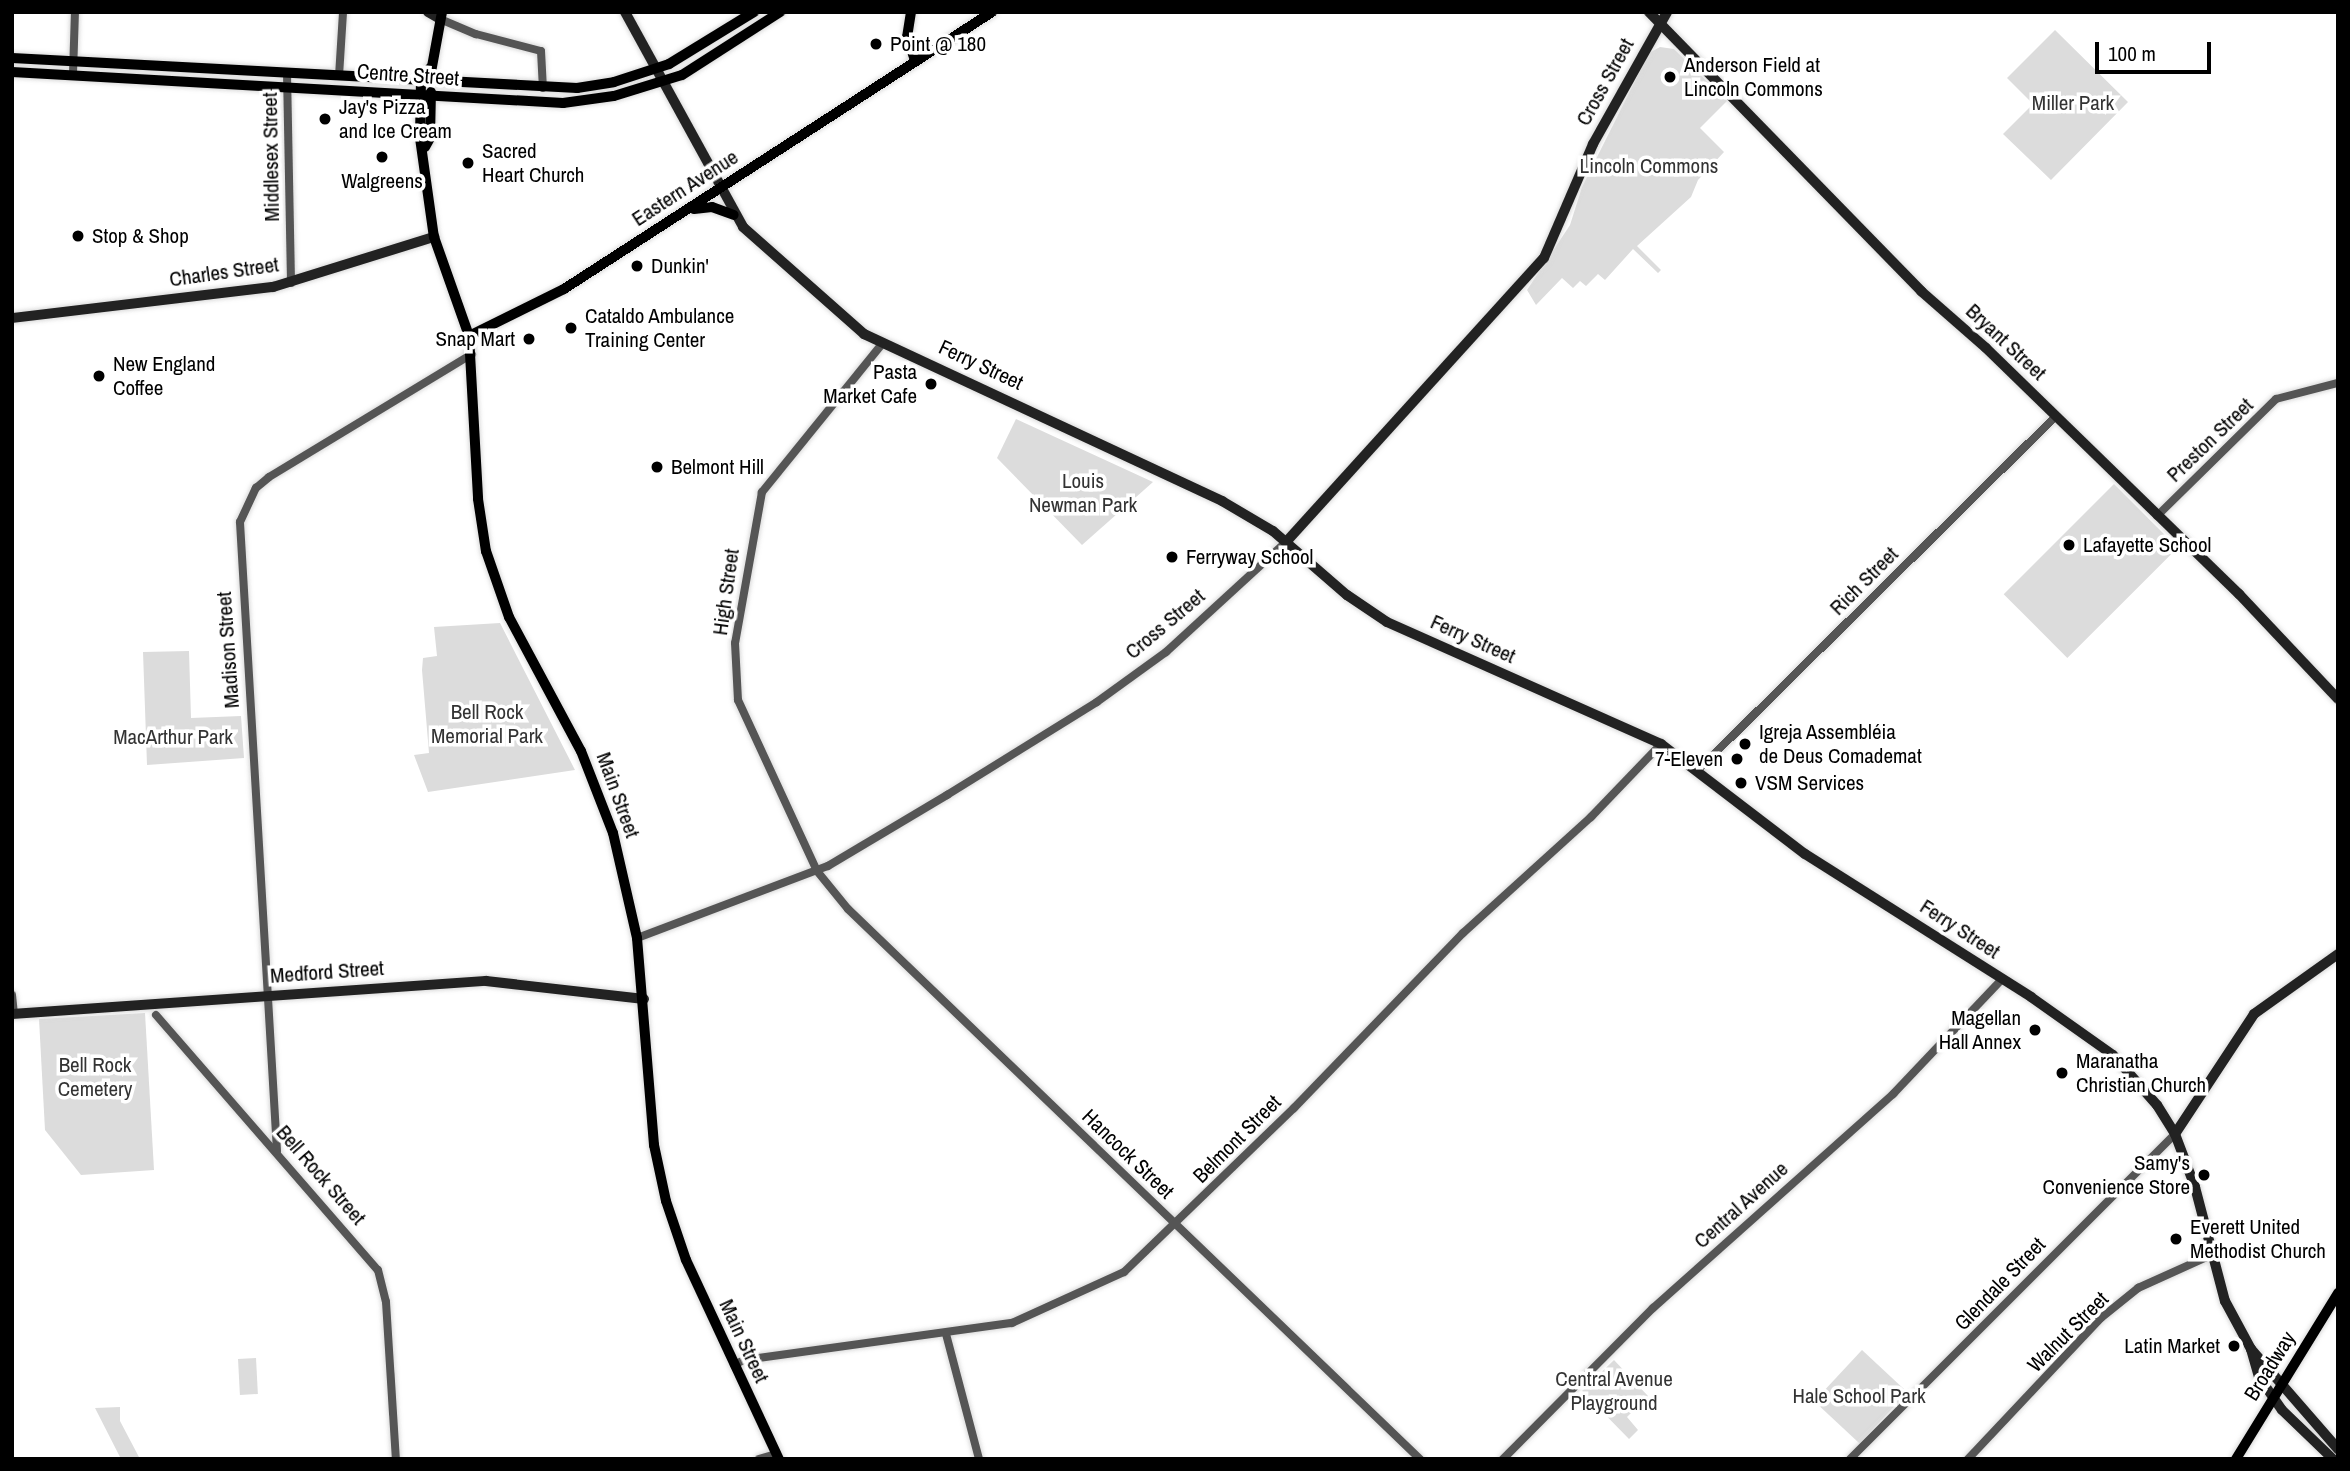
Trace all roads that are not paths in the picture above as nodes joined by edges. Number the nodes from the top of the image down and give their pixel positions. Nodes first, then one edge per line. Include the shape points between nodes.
1 (75, 12) edge
2 (343, 12) edge
3 (428, 12) edge
4 (625, 12) edge
5 (754, 12) edge
6 (780, 12) edge
7 (992, 12) edge
8 (1649, 12) edge
9 (1667, 12) edge
10 (909, 14) edge
11 (441, 16) edge
12 (1658, 24) junction
13 (12, 58) edge
14 (915, 60) junction
15 (75, 61) junction
16 (655, 69) junction
17 (12, 72) edge
18 (287, 73) junction
19 (73, 74) junction
20 (339, 76) junction
21 (428, 76) junction
22 (663, 82) junction
23 (286, 87) junction
24 (543, 88) junction
25 (426, 96) junction
26 (720, 190) junction
27 (688, 210) junction
28 (734, 215) junction
29 (434, 237) junction
30 (291, 283) junction
31 (12, 318) edge
32 (469, 336) junction
33 (882, 345) junction
34 (472, 354) junction
35 (2338, 383) edge
36 (2056, 416) junction
37 (2157, 516) junction
38 (1287, 541) junction
39 (2338, 699) edge
40 (1661, 744) junction
41 (1697, 771) junction
42 (817, 871) junction
43 (637, 938) junction
44 (2338, 954) edge
45 (2002, 979) junction
46 (12, 995) edge
47 (268, 996) junction
48 (644, 999) junction
49 (13, 1014) edge
50 (156, 1015) dead end
51 (2175, 1134) junction
52 (277, 1151) junction
53 (1177, 1224) junction
54 (2211, 1255) junction
55 (2338, 1293) edge
56 (946, 1334) junction
57 (2251, 1349) junction
58 (734, 1366) junction
59 (2281, 1385) junction
60 (2273, 1397) junction
61 (2338, 1448) edge
62 (778, 1457) edge
63 (396, 1459) edge
64 (759, 1459) edge
65 (979, 1459) edge
66 (1420, 1459) edge
67 (1503, 1459) edge
68 (1850, 1459) edge
69 (1968, 1459) edge
70 (2235, 1459) edge
71 (2333, 1459) edge

1 - 15 street
2 - 20 street
3 - 11 main road
4 - 16 main road, Ferry Street
5 - 16 main road, Centre Street via 690,53
6 - 22 main road, Centre Street via 707,62
7 - 14 main road, Eastern Avenue
8 - 12 main road, Bryant Street
9 - 12 main road, Cross Street
10 - 14 main road via 907,37
11 - 21 main road, Main Street
11 - 24 street via 476,34 541,51
12 - 36 main road, Bryant Street via 1772,134 1921,290
12 - 38 main road, Cross Street via 1593,144 1544,258
13 - 15 main road, Centre Street
14 - 26 main road, Eastern Avenue
15 - 18 main road, Centre Street
15 - 19 street
16 - 22 main road, Ferry Street
16 - 24 main road, Centre Street via 596,85
17 - 19 main road, Centre Street
18 - 20 main road, Centre Street
18 - 23 street, Middlesex Street
19 - 23 main road, Centre Street
20 - 21 main road, Centre Street
21 - 24 main road, Centre Street
21 - 25 main road, Main Street
22 - 25 main road, Centre Street via 563,103
22 - 26 main road, Ferry Street
23 - 25 main road, Centre Street
23 - 30 street, Middlesex Street
25 - 29 main road, Main Street via 430,138 425,147
26 - 27 main road, Eastern Avenue
26 - 28 main road, Ferry Street
27 - 28 main road via 712,207
27 - 32 main road, Eastern Avenue via 564,289
28 - 33 main road, Ferry Street via 765,250
29 - 30 main road, Charles Street
29 - 32 main road, Main Street
30 - 31 main road, Charles Street
32 - 34 main road, Main Street
33 - 38 main road, Ferry Street via 914,355 1195,487
33 - 42 street, High Street via 779,465 756,510 736,643 734,683 743,713
34 - 43 main road, Main Street via 479,511 491,570 510,620 581,751 601,798 622,865
34 - 47 street, Madison Street via 269,477 254,492 240,522
35 - 37 street, Preston Street via 2276,399
36 - 37 main road, Bryant Street
36 - 41 street, Rich Street
37 - 39 main road, Bryant Street
38 - 40 main road, Ferry Street via 1348,595 1387,622
38 - 42 street, Cross Street via 1166,652 1097,702
40 - 41 main road, Ferry Street
40 - 53 street, Belmont Street via 1591,817 1463,933
41 - 45 main road, Ferry Street via 1805,854
42 - 43 street, Cross Street
42 - 53 street, Hancock Street via 848,909
43 - 48 main road, Main Street
44 - 51 main road via 2254,1014
45 - 51 main road, Ferry Street via 2113,1055 2157,1105
45 - 67 street, Central Avenue via 1893,1094 1653,1308
46 - 49 street
47 - 48 main road, Medford Street via 498,981
47 - 49 main road, Medford Street
47 - 52 street, Madison Street
48 - 58 main road, Main Street via 654,1145 663,1190 686,1261
50 - 52 street, Bell Rock Street
51 - 54 main road, Ferry Street via 2195,1187
51 - 68 street, Glendale Street
52 - 63 street, Bell Rock Street via 378,1270 386,1303
53 - 56 street, Belmont Street via 1124,1272 1056,1306 1012,1324
53 - 66 street, Hancock Street
54 - 57 main road, Ferry Street via 2225,1301
54 - 69 street, Walnut Street via 2138,1288 2101,1318
55 - 59 main road, Broadway
56 - 58 street, Belmont Street via 745,1360
56 - 65 street
57 - 59 main road, Ferry Street
57 - 60 main road, Ferry Street via 2259,1377
58 - 62 main road, Main Street
59 - 60 main road, Broadway
59 - 61 main road, Ferry Street
60 - 70 main road, Broadway
60 - 71 main road, Ferry Street
62 - 64 street

